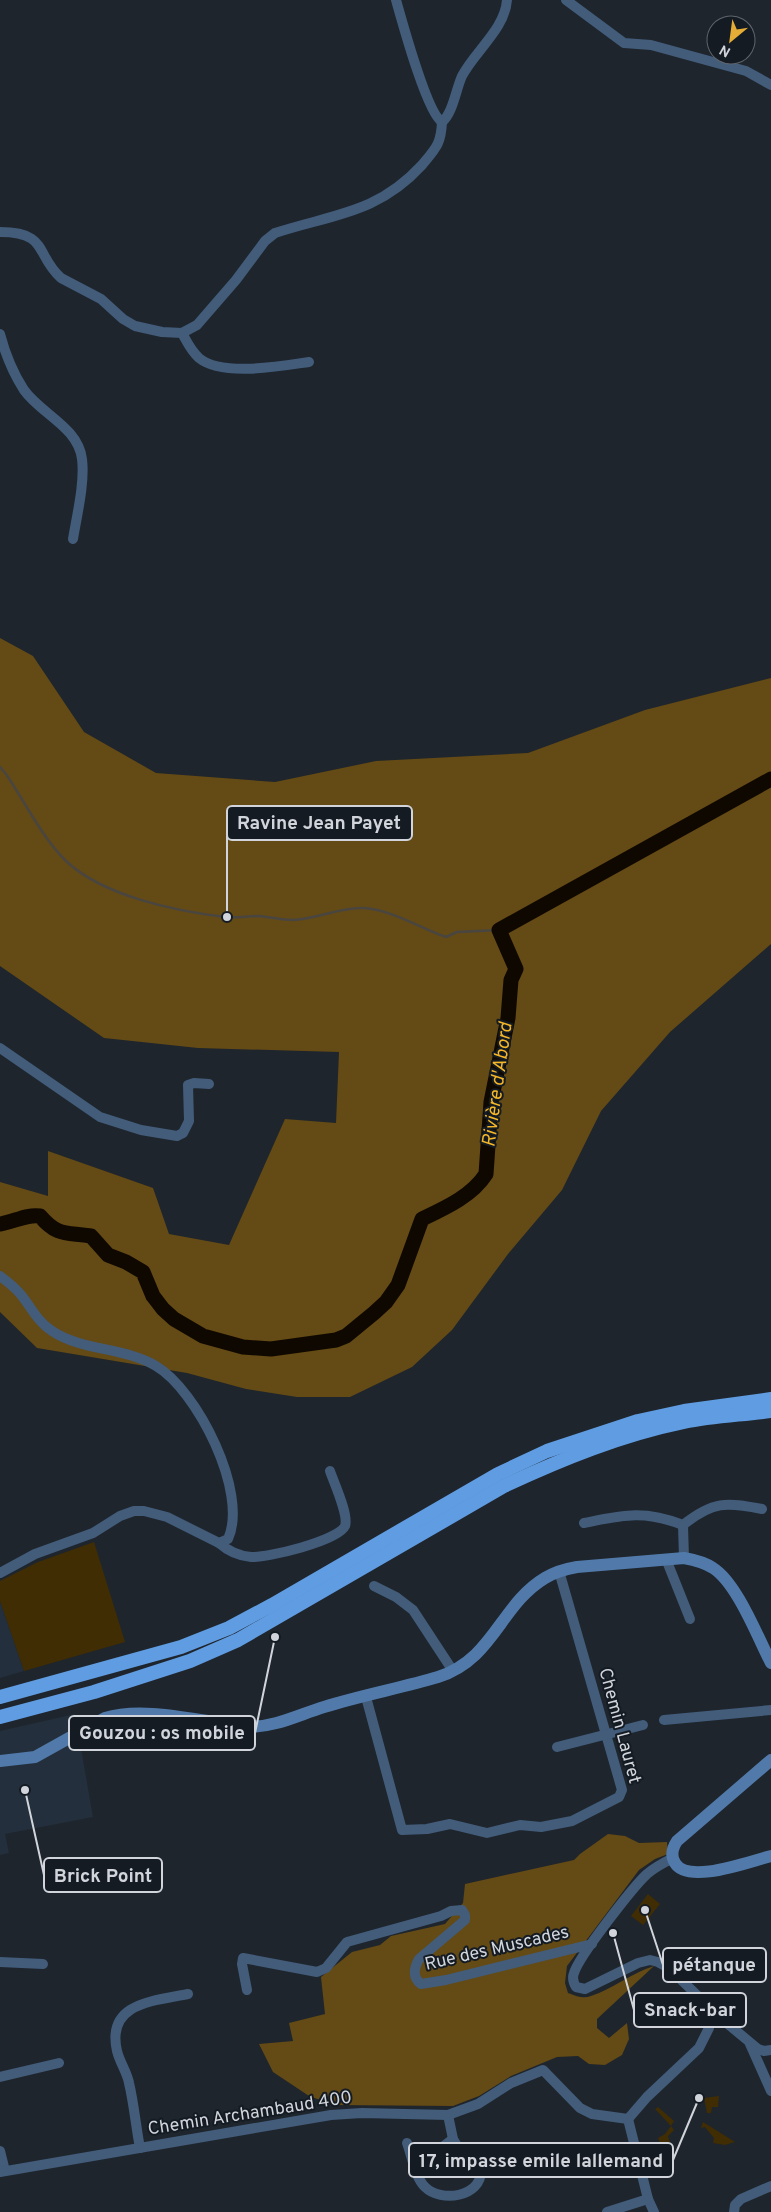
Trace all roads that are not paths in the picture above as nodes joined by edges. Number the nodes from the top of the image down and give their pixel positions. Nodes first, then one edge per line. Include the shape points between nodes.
1 (396, 0) edge
2 (506, 0) edge
3 (566, 0) edge
4 (771, 85) edge
5 (442, 122) junction
6 (0, 232) edge
7 (182, 333) junction
8 (0, 334) edge
9 (309, 362) dead end
10 (74, 539) dead end
11 (0, 1048) edge
12 (209, 1084) dead end
13 (0, 1276) edge
14 (771, 1399) edge
15 (771, 1411) edge
16 (330, 1471) dead end
17 (762, 1509) dead end
18 (584, 1523) dead end
19 (683, 1525) junction
20 (219, 1544) junction
21 (684, 1558) junction
22 (666, 1560) junction
23 (559, 1571) junction
24 (0, 1573) edge
25 (374, 1586) dead end
26 (690, 1619) dead end
27 (771, 1663) edge
28 (453, 1672) junction
29 (0, 1697) edge
30 (366, 1697) junction
31 (771, 1710) edge
32 (0, 1719) edge
33 (664, 1720) dead end
34 (643, 1725) dead end
35 (606, 1735) junction
36 (557, 1747) dead end
37 (0, 1760) edge
38 (771, 1760) edge
39 (771, 1856) edge
40 (672, 1858) junction
41 (592, 1944) junction
42 (0, 1962) edge
43 (43, 1964) dead end
44 (247, 1990) dead end
45 (188, 1994) dead end
46 (705, 2005) junction
47 (750, 2043) junction
48 (771, 2050) edge
49 (59, 2063) dead end
50 (0, 2077) edge
51 (771, 2091) edge
52 (448, 2115) junction
53 (628, 2119) junction
54 (453, 2139) junction
55 (408, 2143) dead end
56 (140, 2148) junction
57 (0, 2151) edge
58 (413, 2160) junction
59 (2, 2171) edge
60 (771, 2186) edge
61 (648, 2199) junction
62 (608, 2212) edge
63 (654, 2212) edge
64 (734, 2212) edge

1 - 5 street via 433,112
2 - 5 street via 498,27 472,60
3 - 4 street via 624,43 651,45 746,71
5 - 7 street via 438,147 412,175 365,207 275,233 196,325
6 - 7 street via 30,238 38,244 56,274 101,299 129,323 162,332
7 - 9 street via 200,359 220,366 264,368
8 - 10 street via 24,390 59,422 80,449 82,477
11 - 12 street via 93,1114 141,1130 177,1136 183,1133 189,1120 188,1085
13 - 20 street via 22,1296 50,1330 156,1366 180,1389 198,1412 215,1443 226,1473 233,1503 233,1522 228,1539
14 - 29 highway via 648,1419 547,1451 498,1474 229,1628 181,1647
15 - 32 highway via 684,1422 593,1448 504,1486 238,1640 190,1661 60,1705
16 - 20 street via 346,1517 344,1527 336,1535 252,1557 239,1555
17 - 19 street via 715,1505
18 - 19 street via 636,1514 652,1515
19 - 21 street
20 - 24 street via 167,1517 134,1511 93,1533 35,1554
21 - 22 main road
21 - 27 main road via 715,1569 726,1579
22 - 23 main road
22 - 26 street
23 - 28 main road via 531,1588 479,1653
23 - 35 street, Chemin Lauret
25 - 28 street via 413,1610
28 - 30 main road
30 - 35 street, Chemin Lauret via 401,1829 405,1831 450,1824 487,1833 520,1825 541,1827 572,1820 620,1795 622,1790
30 - 37 main road via 324,1707 274,1725 246,1727 142,1713 116,1714 35,1757
31 - 33 street
34 - 35 street
35 - 36 street
38 - 40 main road via 677,1841
39 - 40 main road via 701,1873 686,1872
40 - 41 street via 645,1876
41 - 44 street, Rue des Muscades via 421,1984 414,1968 418,1959 465,1920 462,1910 450,1911 347,1942 326,1968 318,1972 243,1958
41 - 46 street via 573,1974 573,1981 580,1989 591,1988 650,1960 670,1968
42 - 43 street
45 - 56 street via 145,2002 120,2018 115,2028 118,2053 130,2084
46 - 47 street
46 - 53 street via 704,2016 709,2028 699,2048
47 - 48 street via 764,2051
47 - 51 street
49 - 50 street
52 - 53 street, Chemin Archambaud 400 via 478,2104 511,2083 543,2070 580,2108 592,2114
52 - 54 street
52 - 56 street, Chemin Archambaud 400 via 331,2115
53 - 61 street
54 - 58 street via 436,2152
54 - 58 street via 480,2170 481,2178 468,2192 442,2196 423,2186
55 - 58 street
56 - 59 street, Chemin Archambaud 400
57 - 59 street
60 - 64 street via 741,2199 734,2204
61 - 62 street
61 - 63 street

